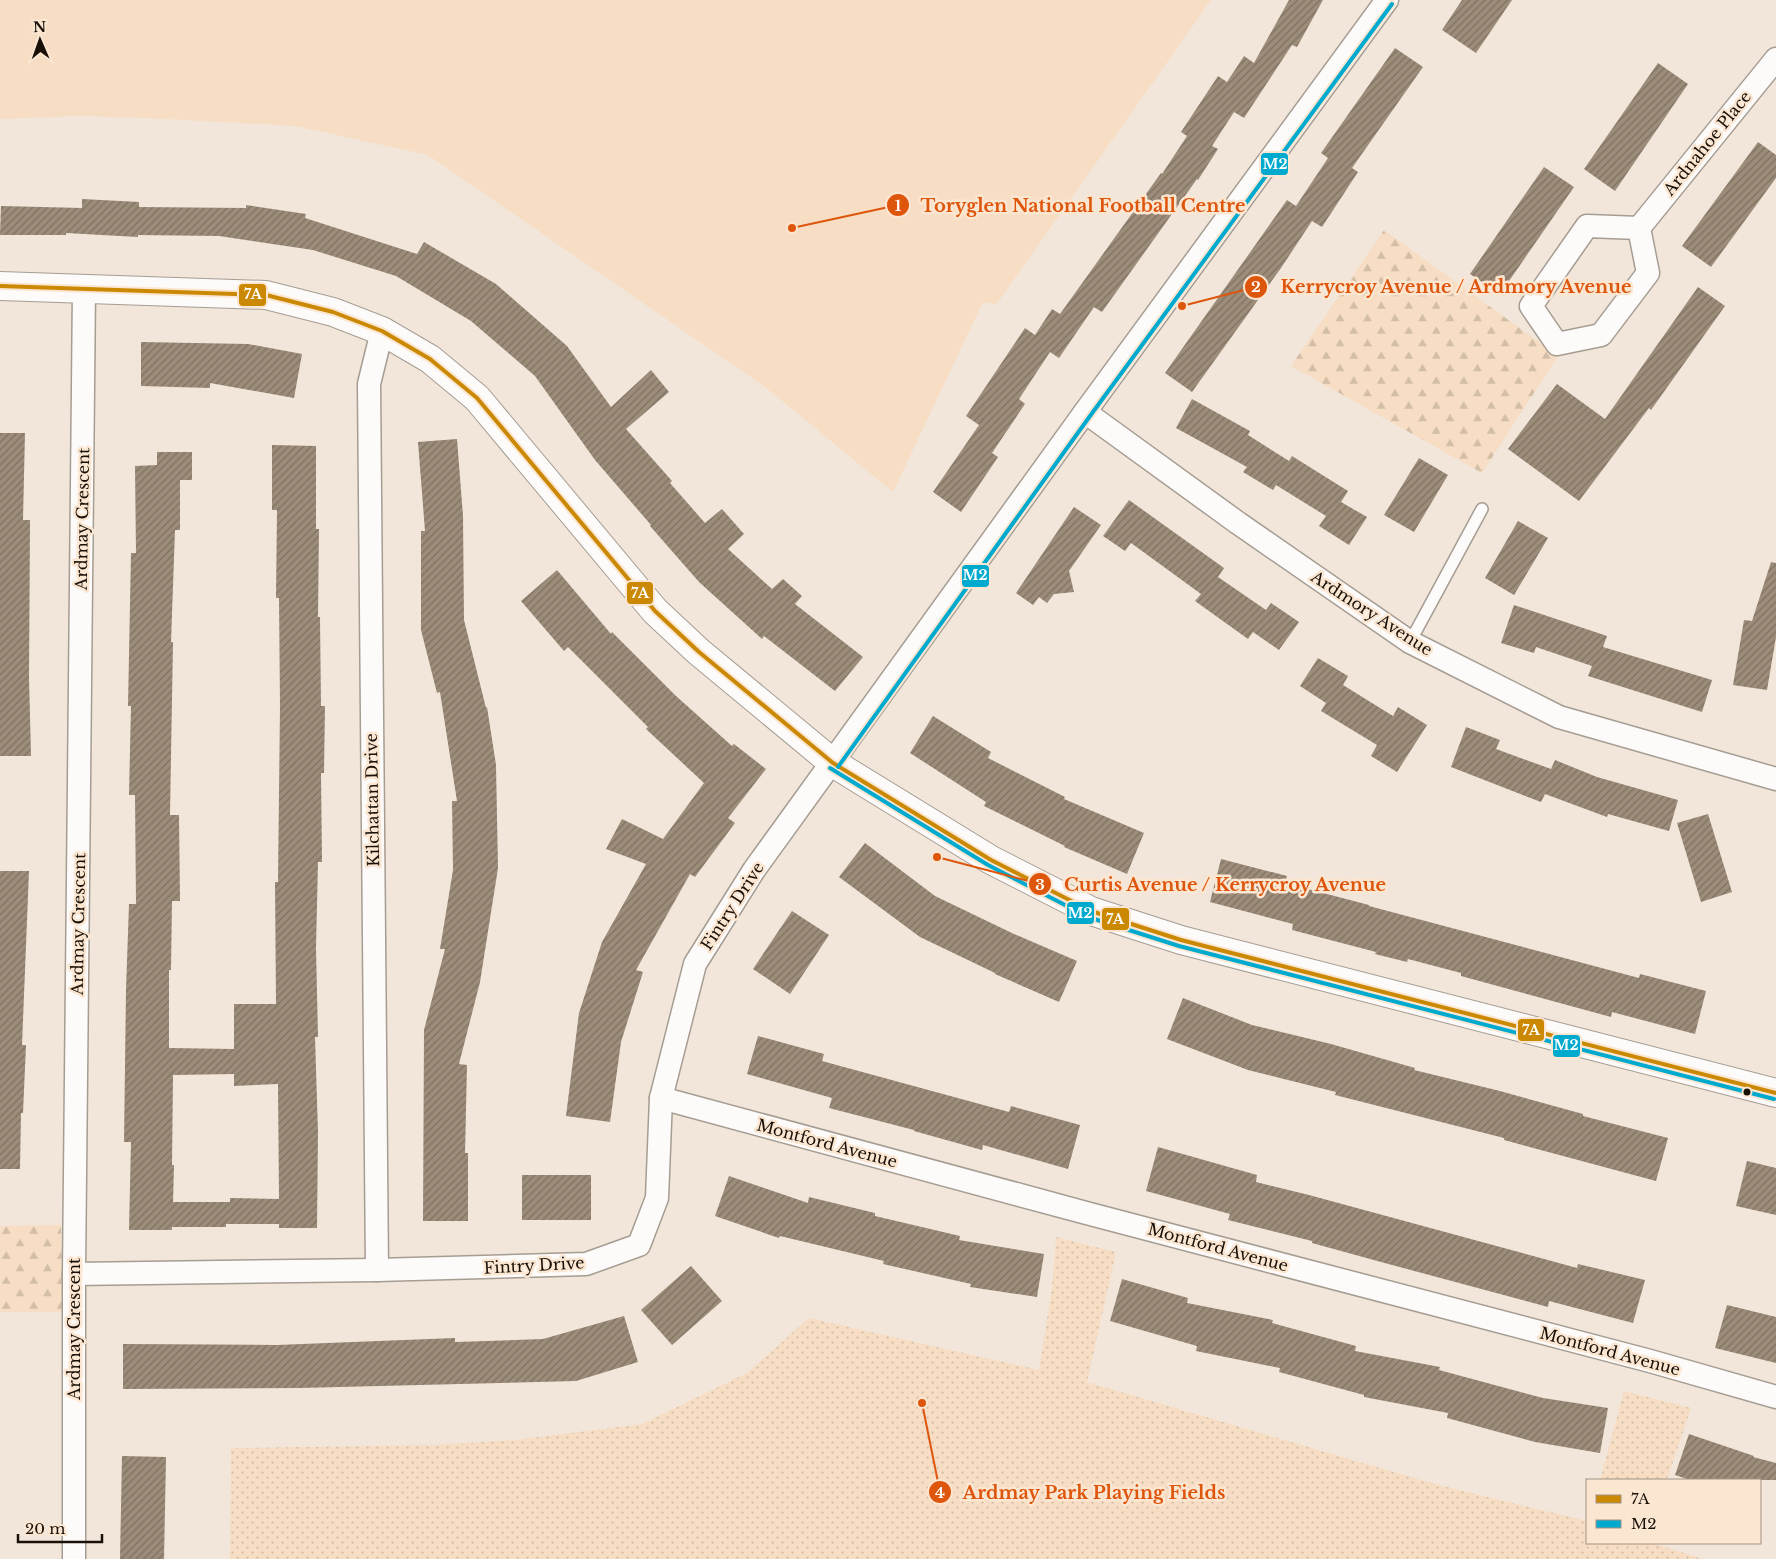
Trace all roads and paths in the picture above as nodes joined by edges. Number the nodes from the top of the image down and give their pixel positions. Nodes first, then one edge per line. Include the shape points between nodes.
1 (1387, 0) edge
2 (1776, 59) edge
3 (1639, 228) junction
4 (0, 286) edge
5 (84, 289) junction
6 (382, 331) junction
7 (1085, 412) junction
8 (1482, 509) dead end
9 (1410, 642) junction
10 (833, 763) junction
11 (1776, 779) edge
12 (1776, 1093) edge
13 (661, 1098) junction
14 (377, 1270) junction
15 (74, 1274) junction
16 (1776, 1397) edge
17 (74, 1559) edge

1 - 7 street, Fintry Drive
2 - 3 street, Ardnahoe Place
3 - 3 street via 1648,273 1600,335 1557,344 1530,306 1587,226
4 - 5 street
5 - 6 street via 266,295 333,312
5 - 15 street, Ardmay Crescent
6 - 10 street via 430,359 477,398 655,611 699,652
6 - 14 street, Kilchattan Drive via 369,384
7 - 9 street, Ardmory Avenue
7 - 10 street, Fintry Drive
8 - 9 lane
9 - 11 street, Ardmory Avenue via 1559,717
10 - 12 street via 991,860 1091,911 1181,940
10 - 13 street, Fintry Drive via 754,870 695,964
13 - 14 street, Fintry Drive via 657,1198 639,1245 586,1264
13 - 16 street, Montford Avenue via 1641,1358
14 - 15 street, Fintry Drive
15 - 17 street, Ardmay Crescent

